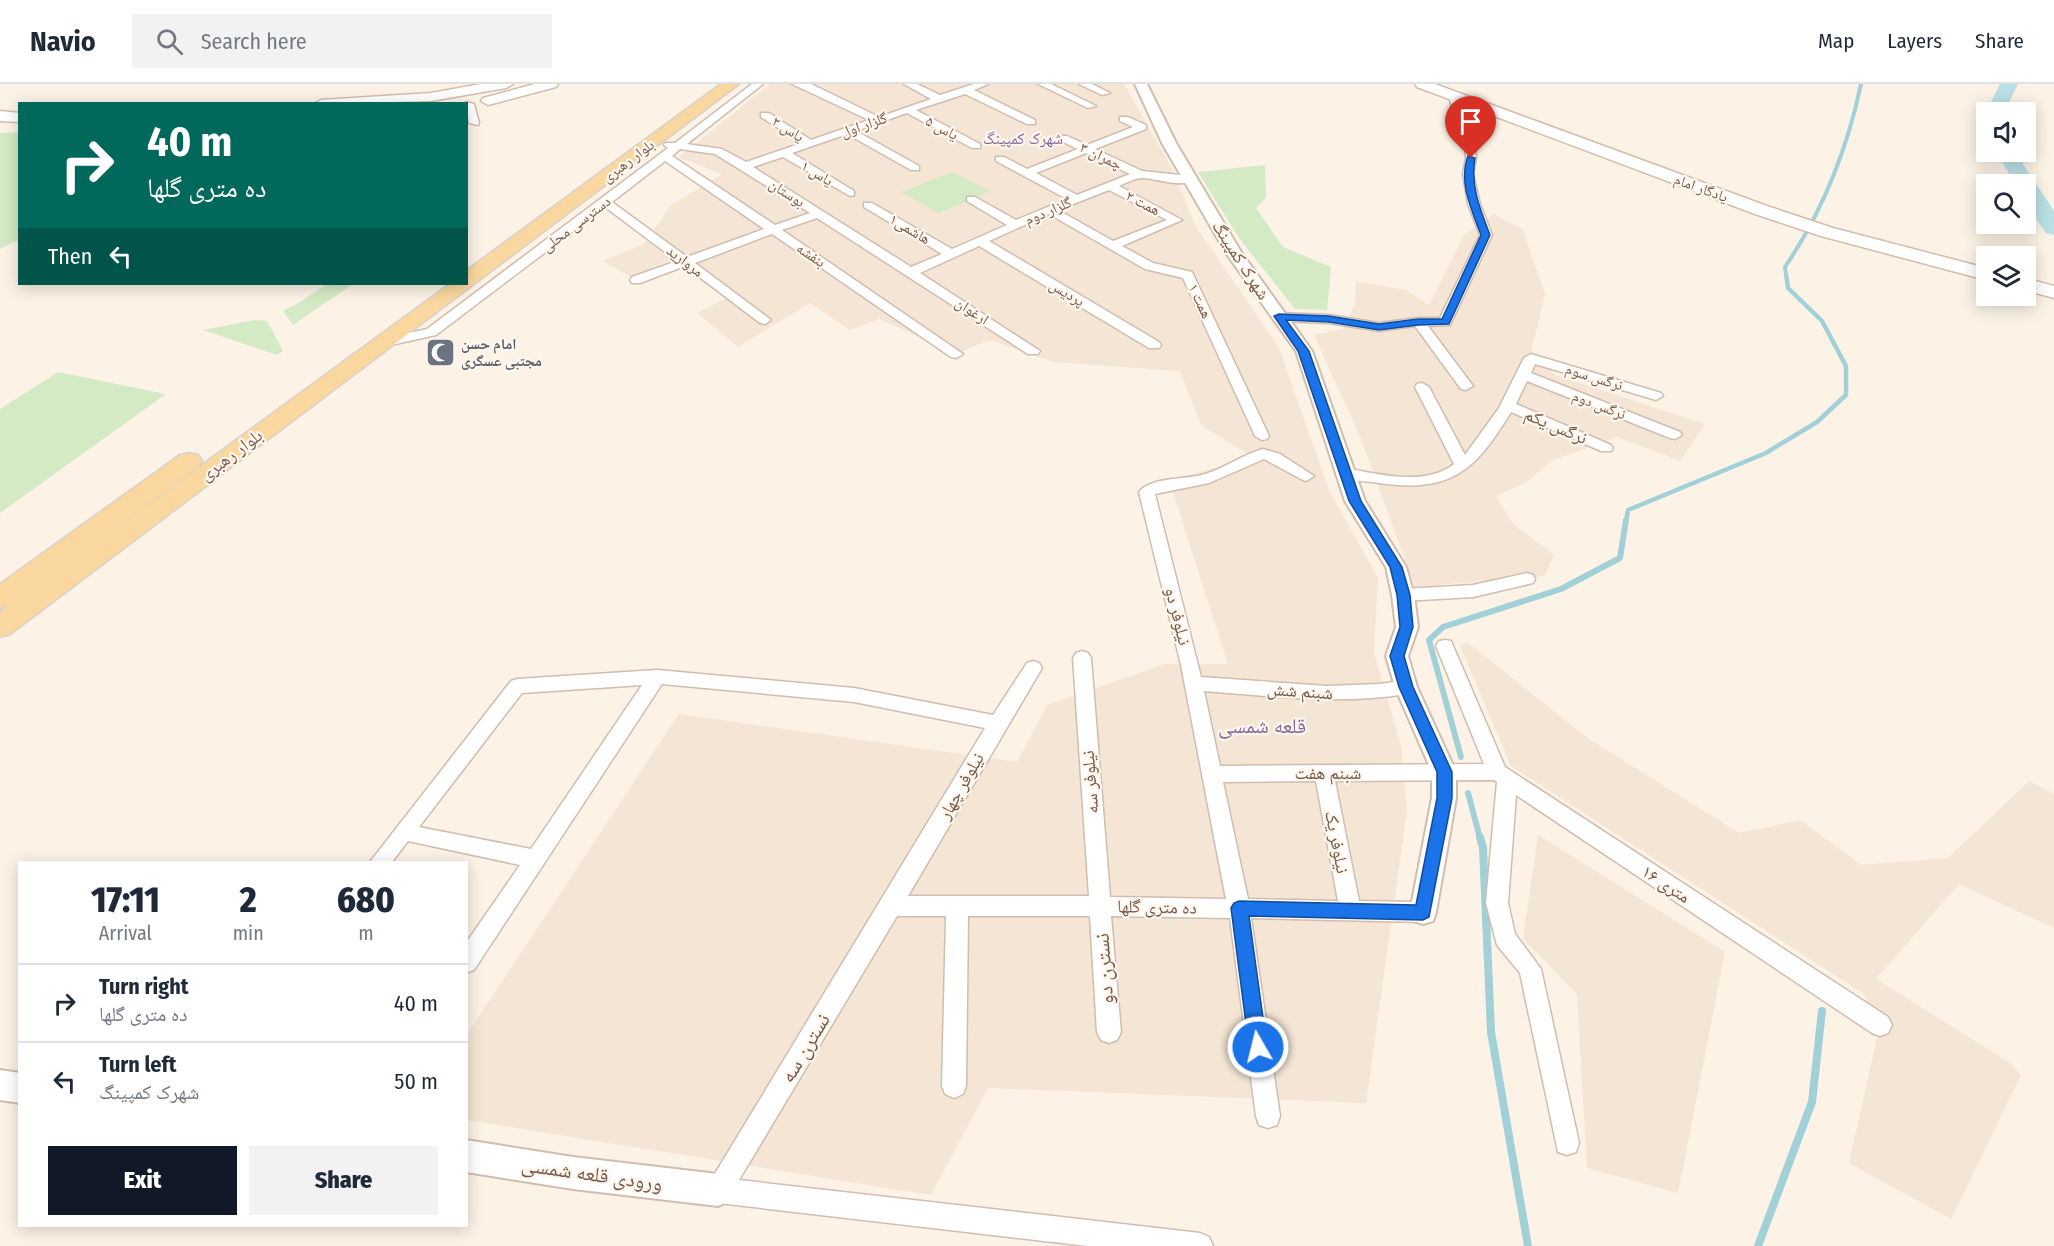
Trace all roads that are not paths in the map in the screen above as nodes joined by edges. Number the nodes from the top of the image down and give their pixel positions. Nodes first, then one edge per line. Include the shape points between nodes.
1 (506, 84) edge
2 (551, 84) edge
3 (711, 84) edge
4 (731, 84) edge
5 (758, 84) edge
6 (797, 84) edge
7 (909, 84) edge
8 (983, 84) edge
9 (1043, 84) edge
10 (1079, 84) edge
11 (1084, 84) edge
12 (1141, 84) edge
13 (1422, 84) edge
14 (965, 90) junction
15 (1058, 91) junction
16 (1105, 93) dead end
17 (1454, 97) junction
18 (940, 99) junction
19 (352, 102) edge
20 (468, 104) edge
21 (0, 105) edge
22 (1091, 106) dead end
23 (18, 107) edge
24 (908, 110) junction
25 (765, 115) dead end
26 (0, 116) edge
27 (18, 118) edge
28 (1124, 119) dead end
29 (878, 120) junction
30 (1031, 122) dead end
31 (474, 123) dead end
32 (849, 131) junction
33 (1063, 138) dead end
34 (811, 144) junction
35 (676, 146) junction
36 (976, 146) dead end
37 (659, 149) junction
38 (1088, 149) junction
39 (784, 153) junction
40 (1000, 159) dead end
41 (745, 166) junction
42 (915, 168) dead end
43 (1027, 173) junction
44 (1139, 174) junction
45 (1190, 179) junction
46 (1110, 186) junction
47 (850, 193) dead end
48 (971, 199) dead end
49 (1076, 199) junction
50 (605, 202) junction
51 (868, 205) dead end
52 (1049, 210) junction
53 (819, 213) junction
54 (1016, 225) junction
55 (773, 230) junction
56 (980, 241) junction
57 (1112, 246) junction
58 (951, 254) junction
59 (468, 260) edge
60 (685, 262) junction
61 (1976, 271) edge
62 (911, 272) junction
63 (468, 280) edge
64 (636, 280) dead end
65 (434, 285) edge
66 (461, 285) edge
67 (2036, 287) edge
68 (2054, 292) edge
69 (1279, 316) junction
70 (765, 321) dead end
71 (1418, 322) junction
72 (382, 343) junction
73 (1154, 345) dead end
74 (1033, 351) dead end
75 (956, 354) dead end
76 (1523, 375) junction
77 (1467, 386) dead end
78 (1422, 387) dead end
79 (1656, 396) dead end
80 (1506, 405) junction
81 (1675, 435) dead end
82 (1262, 436) dead end
83 (1606, 448) dead end
84 (1463, 466) junction
85 (1345, 474) junction
86 (1306, 476) dead end
87 (1527, 579) dead end
88 (1404, 595) junction
89 (0, 598) edge
90 (0, 627) edge
91 (1444, 646) dead end
92 (1082, 658) dead end
93 (1033, 668) dead end
94 (657, 677) junction
95 (1194, 683) junction
96 (1406, 687) junction
97 (998, 723) junction
98 (1444, 772) junction
99 (1324, 773) junction
100 (1212, 774) junction
101 (1502, 776) junction
102 (404, 832) junction
103 (536, 859) junction
104 (381, 861) edge
105 (891, 906) junction
106 (1100, 906) junction
107 (957, 907) junction
108 (1239, 908) junction
109 (1350, 910) junction
110 (1423, 912) joint
111 (468, 960) edge
112 (1880, 1025) dead end
113 (1109, 1032) dead end
114 (0, 1085) edge
115 (954, 1086) dead end
116 (18, 1088) edge
117 (1268, 1116) dead end
118 (1567, 1143) dead end
119 (468, 1156) edge
120 (718, 1190) junction
121 (1200, 1246) edge

1 - 19 main road via 431,97
2 - 20 main road
3 - 59 main road, بلوار رهبری
4 - 37 main road, بلوار رهبری
5 - 35 street, دسترسی محلی
6 - 29 street
7 - 18 street
8 - 14 street, گلزار اول
9 - 15 street
10 - 15 street
11 - 16 street
12 - 45 street, شهرک کمپینگ
13 - 17 main road, یادگار امام
14 - 18 street, گلزار اول
14 - 30 street
15 - 22 street
17 - 61 main road, یادگار امام via 1802,223
17 - 71 street via 1470,146 1468,174 1474,204 1486,235 1445,322
18 - 24 street, گلزار اول
20 - 31 street
21 - 23 main road
24 - 29 street, گلزار اول
24 - 36 street, یاس ۵
25 - 34 street, یاس ۲
26 - 27 main road
28 - 38 street via 1142,127
29 - 32 street, گلزار اول
32 - 34 street, گلزار اول
32 - 42 street
33 - 38 street, چمران ۳
34 - 39 street, گلزار اول
35 - 37 street, بوستان
35 - 37 street, دسترسی محلی
35 - 41 street, بوستان via 718,151
37 - 50 street, دسترسی محلی
37 - 55 street, بنفشه
37 - 63 main road, بلوار رهبری
38 - 43 street
38 - 44 street, چمران ۳
39 - 41 street, گلزار اول
39 - 47 street, یاس ۱
40 - 43 street
41 - 53 street, بوستان
43 - 49 street
44 - 45 street
44 - 46 street, گلزار دوم
45 - 69 street, شهرک کمپینگ via 1234,253
46 - 49 street, گلزار دوم
46 - 57 street, همت ۲ via 1176,220
48 - 54 street
49 - 52 street, گلزار دوم
50 - 60 street, مروارید
50 - 72 street, دسترسی محلی via 431,332
51 - 58 street, هاشمی۱
52 - 54 street, گلزار دوم
52 - 57 street, همت ۱
53 - 55 street
53 - 62 street, بوستان
54 - 56 street, گلزار دوم
55 - 60 street
55 - 75 street, بنفشه
56 - 58 street, گلزار دوم
56 - 73 street, پردیس
57 - 82 street, همت ۱ via 1149,266 1188,275
58 - 62 street, گلزار دوم
60 - 64 street
60 - 70 street, مروارید
62 - 74 street, ارغوان
65 - 89 main road, بلوار رهبری
66 - 72 main road, بلوار رهبری
67 - 68 main road
69 - 71 street via 1379,327
69 - 85 street, شهرک کمپینگ via 1304,351
71 - 77 street
72 - 90 main road, بلوار رهبری
76 - 79 street, نرگس سوم via 1531,358
76 - 80 street
76 - 81 street, نرگس دوم
78 - 84 street
80 - 83 street, نرگس یکم
80 - 84 street
84 - 85 street via 1443,477 1413,482
85 - 88 street, شهرک کمپینگ via 1355,501 1396,567
86 - 95 street, نیلوفر دو via 1263,454 1204,480 1148,492
87 - 88 street via 1473,591
88 - 96 street, شهرک کمپینگ via 1407,627 1397,656
91 - 101 street
92 - 106 street, نیلوفر سه
93 - 97 street, نیلوفر چهار
94 - 97 street via 855,695
94 - 102 street via 518,686
94 - 103 street
95 - 96 street, شبنم شش via 1348,694
95 - 100 street, نیلوفر دو
96 - 98 street, شهرک کمپینگ
97 - 105 street, نیلوفر چهار
98 - 99 street, شبنم هفت
98 - 101 street
98 - 110 street, شهرک کمپینگ via 1444,798
99 - 100 street, شبنم هفت
99 - 109 street, نیلوفر یک
100 - 108 street, نیلوفر دو
101 - 112 street, ۱۶ متری
101 - 118 street via 1497,903 1504,938 1530,969
102 - 103 street
102 - 104 street
103 - 111 street
105 - 107 street, ده متری گلها
105 - 120 street, نسترن سه
106 - 107 street, ده متری گلها
106 - 108 street, ده متری گلها
106 - 113 street, نسترن دو
107 - 115 street
108 - 109 street, ده متری گلها
108 - 117 street, نیلوفر دو
109 - 110 street, ده متری گلها
114 - 116 street
119 - 120 street, ورودی قلعه شمسی
120 - 121 street

